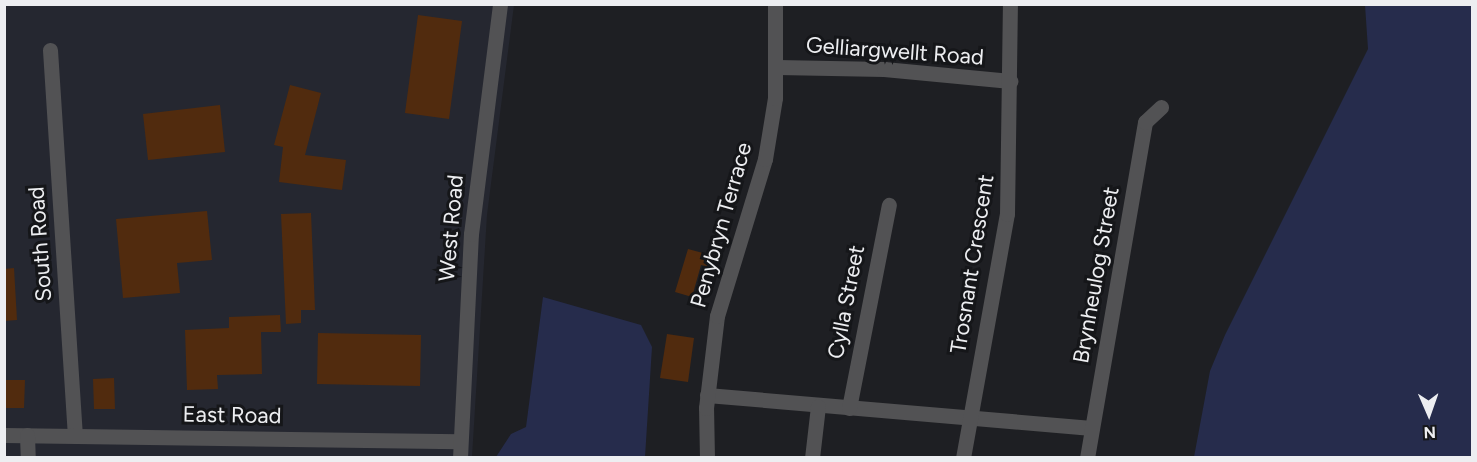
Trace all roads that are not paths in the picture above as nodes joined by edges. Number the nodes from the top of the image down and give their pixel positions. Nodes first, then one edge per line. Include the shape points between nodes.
1 (500, 4) edge
2 (775, 4) edge
3 (1010, 4) edge
4 (50, 50) dead end
5 (777, 67) junction
6 (1010, 81) junction
7 (1161, 107) dead end
8 (888, 205) dead end
9 (707, 395) junction
10 (818, 406) junction
11 (849, 408) junction
12 (970, 418) junction
13 (1092, 428) junction
14 (4, 435) edge
15 (27, 435) junction
16 (75, 435) junction
17 (459, 441) junction
18 (28, 458) edge
19 (460, 458) edge
20 (707, 458) edge
21 (812, 458) edge
22 (963, 458) edge
23 (1088, 458) edge

1 - 17 street, West Road via 471,234
2 - 5 street, Penybryn Terrace
3 - 6 street, Trosnant Crescent
4 - 16 street, South Road
5 - 6 street, Gelliargwellt Road via 884,69
5 - 9 street, Penybryn Terrace via 765,159 717,316
6 - 12 street, Trosnant Crescent via 1007,214
7 - 13 street, Brynheulog Street via 1145,122
8 - 11 street, Cylla Street
9 - 10 street
9 - 20 street, Penybryn Terrace
10 - 11 street
10 - 21 street
11 - 12 street
12 - 13 street
12 - 22 street, Trosnant Crescent
13 - 23 street, Brynheulog Street
14 - 15 street, East Road
15 - 16 street, East Road
15 - 18 street
16 - 17 street, East Road
17 - 19 street, West Road

